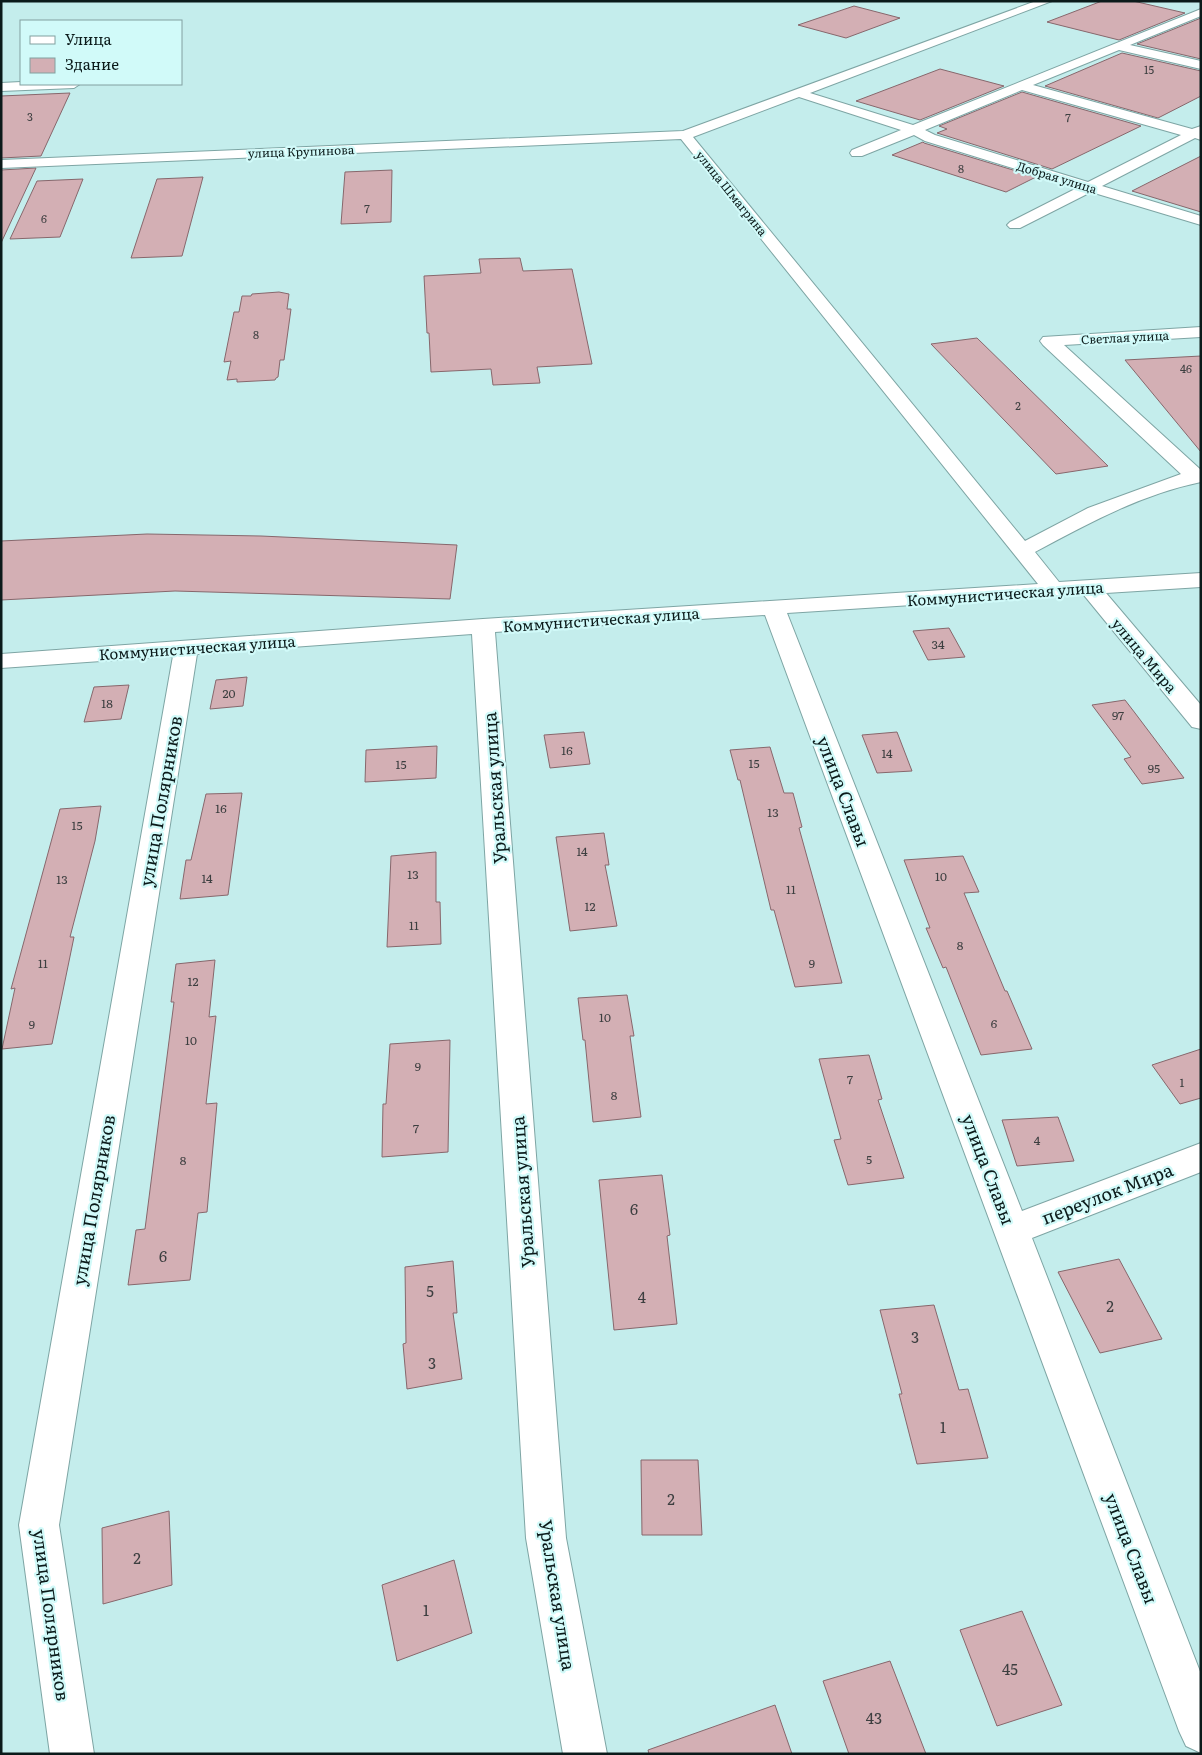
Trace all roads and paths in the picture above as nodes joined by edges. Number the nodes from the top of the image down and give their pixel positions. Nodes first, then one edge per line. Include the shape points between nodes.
1 (1047, 1) edge
2 (1198, 8) edge
3 (1119, 46) junction
4 (1201, 65) edge
5 (50, 85) edge
6 (1021, 86) junction
7 (1, 87) edge
8 (798, 93) junction
9 (915, 130) junction
10 (1198, 134) edge
11 (684, 135) junction
12 (857, 153) dead end
13 (1, 164) edge
14 (1090, 187) junction
15 (1201, 221) edge
16 (1015, 225) dead end
17 (1201, 332) edge
18 (1198, 476) edge
19 (1023, 550) junction
20 (1201, 580) edge
21 (1090, 588) junction
22 (1054, 590) junction
23 (774, 608) junction
24 (483, 626) junction
25 (186, 648) junction
26 (1, 661) edge
27 (1201, 721) edge
28 (1201, 1157) edge
29 (1012, 1230) junction
30 (1201, 1731) edge
31 (72, 1754) edge
32 (585, 1754) edge

1 - 8 street, улица Шмагрина
2 - 3 street
3 - 4 street
3 - 6 street
5 - 7 street
6 - 9 street
6 - 10 street
8 - 9 street, Добрая улица
8 - 11 street, улица Шмагрина
9 - 12 street
9 - 14 street, Добрая улица via 930,138
10 - 14 street
11 - 13 street, улица Крупинова
11 - 19 street, улица Шмагрина
14 - 15 street, Добрая улица
14 - 16 street
17 - 18 street, Светлая улица via 1049,341
18 - 19 street via 1095,512
19 - 22 street, улица Шмагрина
20 - 21 street, Коммунистическая улица
21 - 22 street, Коммунистическая улица
21 - 27 street, улица Мира
22 - 23 street, Коммунистическая улица
23 - 24 street, Коммунистическая улица
23 - 29 street, улица Славы
24 - 25 street, Коммунистическая улица
24 - 32 street, Уральская улица via 546,1538
25 - 26 street, Коммунистическая улица
25 - 31 street, улица Полярников via 39,1525
28 - 29 street, переулок Мира
29 - 30 street, улица Славы

